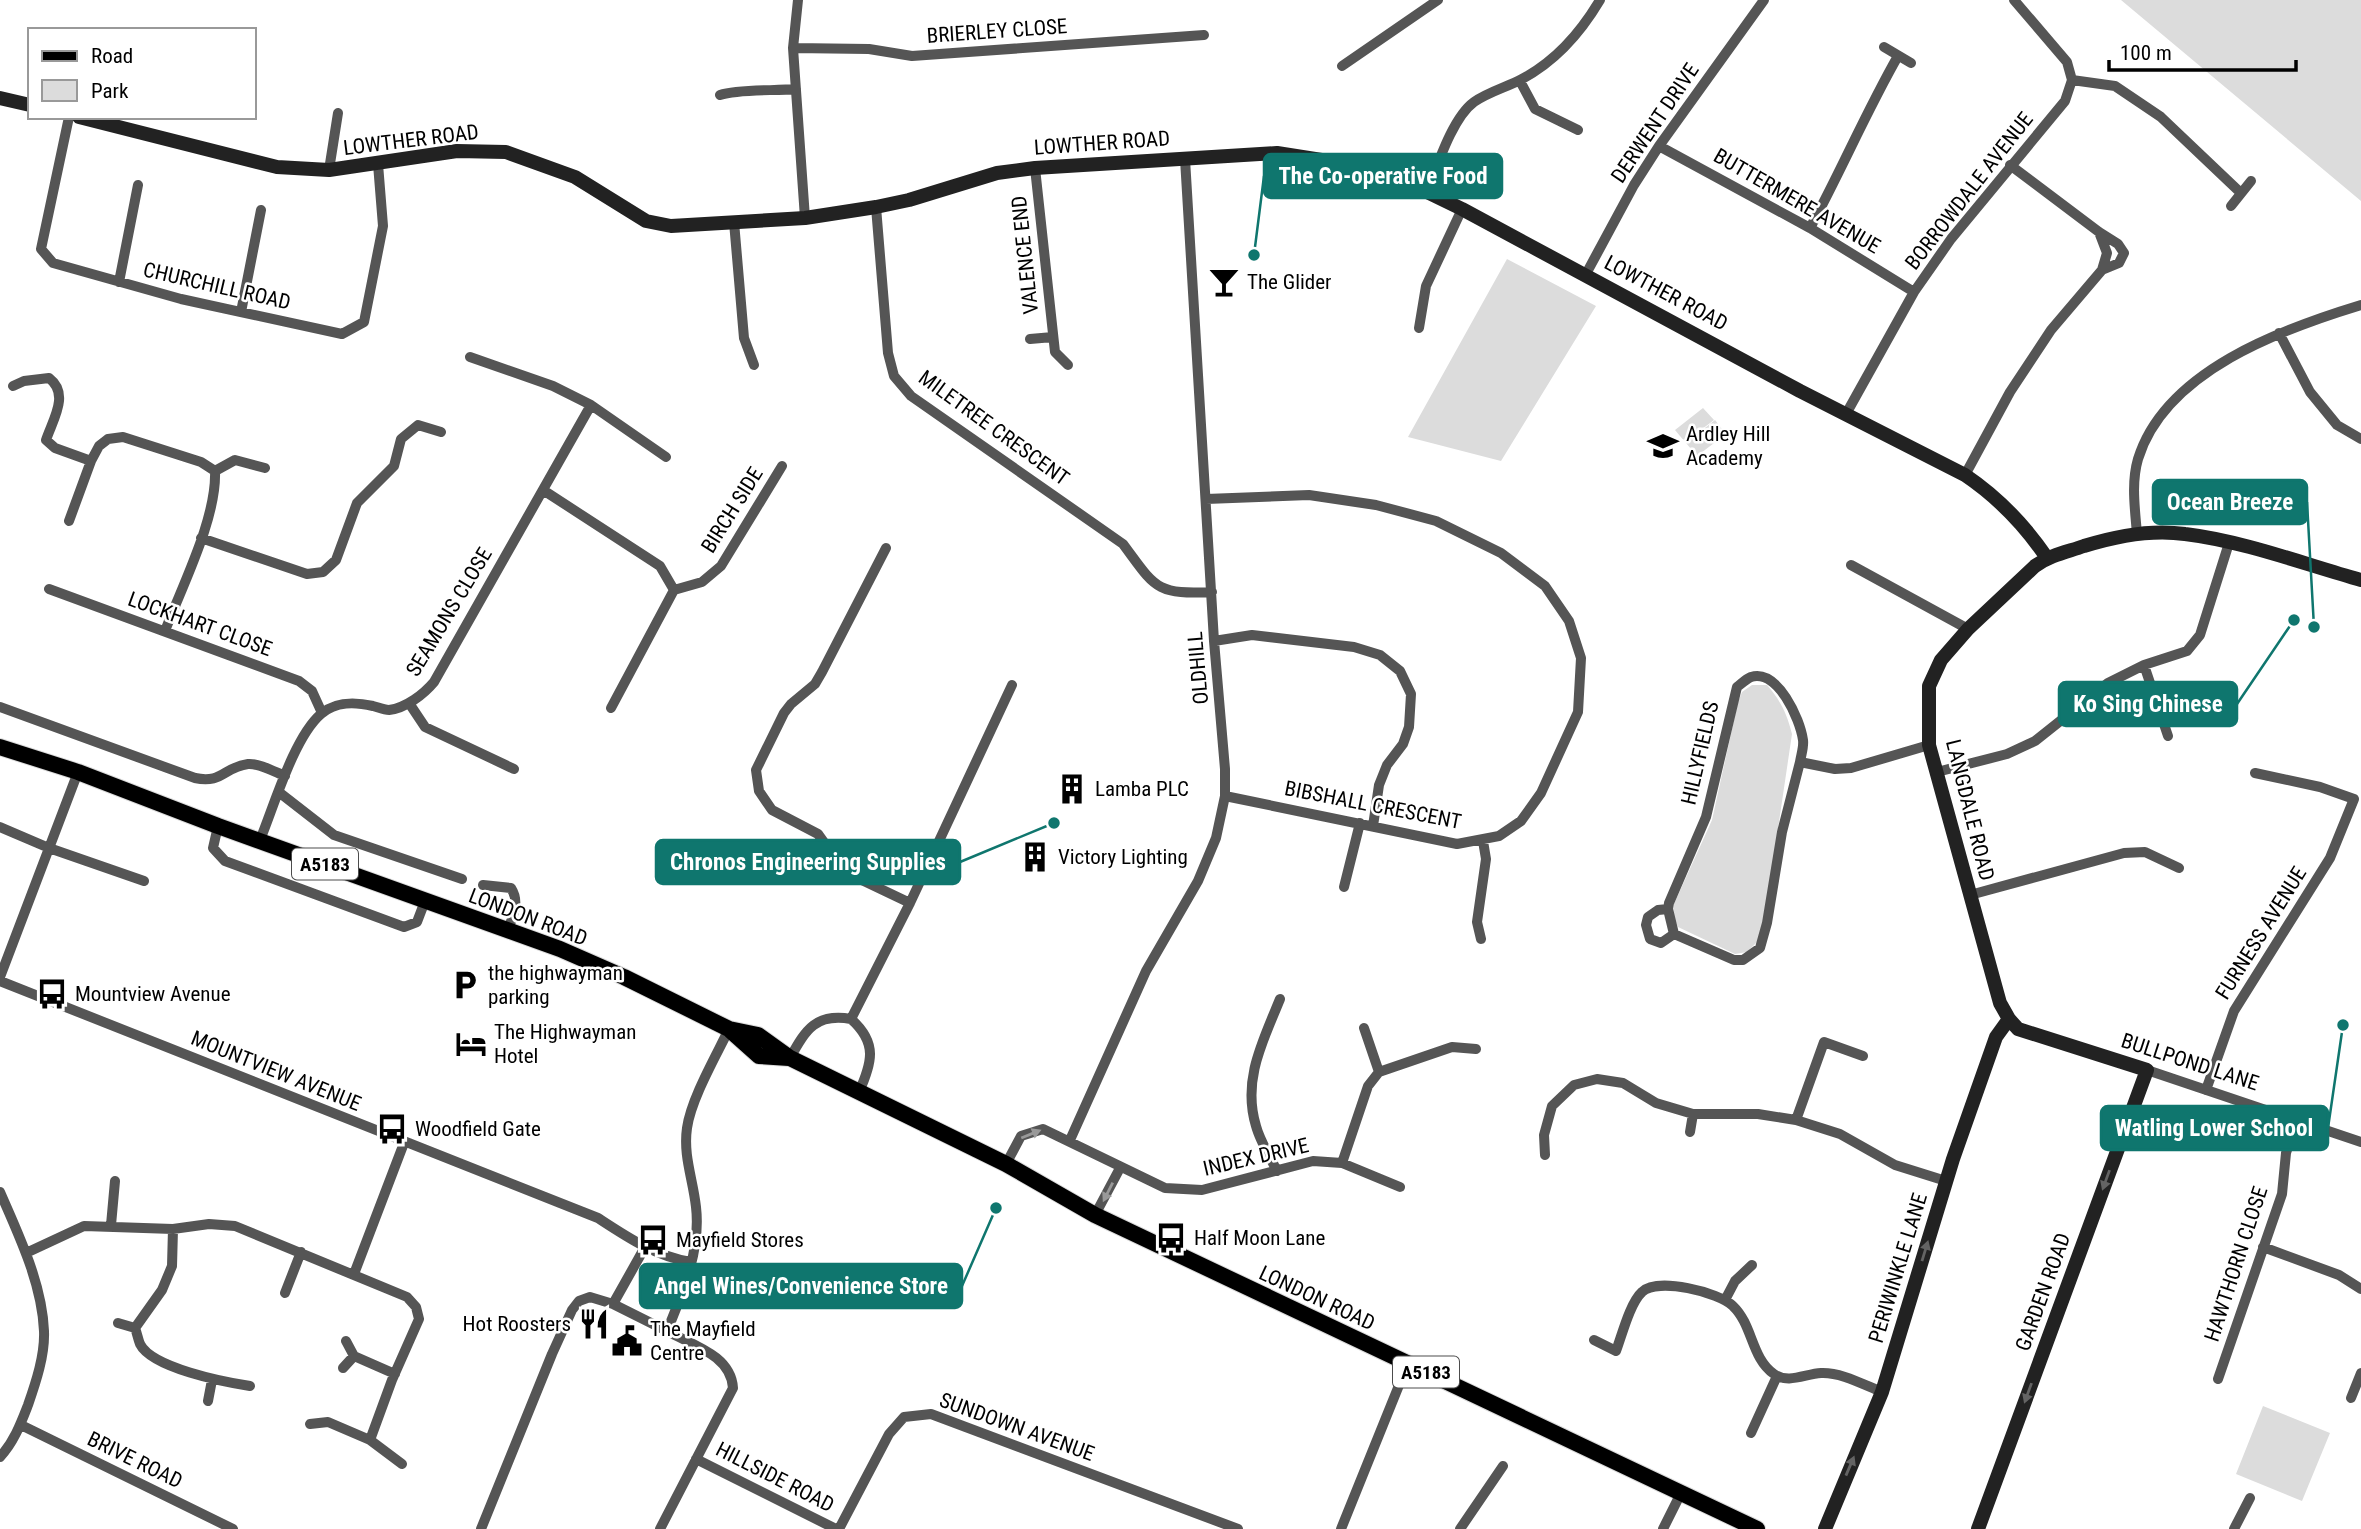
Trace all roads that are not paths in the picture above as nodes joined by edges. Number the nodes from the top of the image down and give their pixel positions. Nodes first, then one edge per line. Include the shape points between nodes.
1 (798, 0) edge
2 (1438, 0) edge
3 (1600, 0) edge
4 (1764, 0) edge
5 (2014, 0) edge
6 (1204, 35) dead end
7 (1884, 47) dead end
8 (793, 48) junction
9 (1898, 56) junction
10 (1911, 63) dead end
11 (1342, 66) dead end
12 (1520, 80) junction
13 (2072, 80) junction
14 (796, 89) junction
15 (720, 95) dead end
16 (0, 98) edge
17 (28, 105) edge
18 (338, 113) dead end
19 (69, 119) edge
20 (87, 119) edge
21 (1578, 130) dead end
22 (1658, 146) junction
23 (1185, 159) junction
24 (378, 164) junction
25 (2010, 165) junction
26 (1035, 168) junction
27 (329, 170) junction
28 (2251, 181) dead end
29 (138, 185) dead end
30 (1427, 192) junction
31 (2241, 193) junction
32 (2231, 206) dead end
33 (876, 207) junction
34 (1462, 209) junction
35 (261, 210) dead end
36 (805, 218) junction
37 (734, 222) junction
38 (1810, 228) junction
39 (2099, 232) junction
40 (2102, 270) junction
41 (1586, 274) junction
42 (118, 282) junction
43 (1914, 292) junction
44 (2361, 304) edge
45 (241, 312) junction
46 (1419, 328) dead end
47 (2279, 333) junction
48 (1053, 337) junction
49 (1030, 340) dead end
50 (470, 357) dead end
51 (754, 365) dead end
52 (1068, 365) dead end
53 (13, 386) dead end
54 (591, 405) junction
55 (1846, 414) junction
56 (441, 432) dead end
57 (2361, 439) edge
58 (666, 457) dead end
59 (91, 461) junction
60 (782, 466) dead end
61 (265, 468) dead end
62 (215, 471) junction
63 (1965, 475) junction
64 (543, 491) junction
65 (1206, 499) junction
66 (69, 521) dead end
67 (2137, 534) junction
68 (201, 538) junction
69 (2229, 543) junction
70 (886, 548) dead end
71 (2047, 558) junction
72 (1852, 565) dead end
73 (2361, 580) edge
74 (49, 589) dead end
75 (674, 590) junction
76 (1212, 592) junction
77 (1968, 629) junction
78 (165, 631) junction
79 (1214, 640) junction
80 (2144, 665) junction
81 (1012, 685) dead end
82 (409, 703) junction
83 (0, 707) edge
84 (611, 708) dead end
85 (322, 713) junction
86 (2168, 736) dead end
87 (1929, 745) junction
88 (0, 747) edge
89 (1800, 762) junction
90 (514, 769) dead end
91 (78, 772) junction
92 (1937, 772) junction
93 (2255, 773) dead end
94 (285, 776) junction
95 (280, 793) junction
96 (1225, 796) junction
97 (1360, 823) junction
98 (218, 826) junction
99 (1373, 826) junction
100 (0, 827) edge
101 (261, 840) junction
102 (1483, 841) junction
103 (49, 848) junction
104 (2179, 868) dead end
105 (462, 879) dead end
106 (144, 881) dead end
107 (483, 885) dead end
108 (1344, 887) dead end
109 (1970, 895) junction
110 (425, 901) junction
111 (909, 903) junction
112 (1668, 909) junction
113 (508, 930) junction
114 (1674, 934) junction
115 (1481, 939) dead end
116 (0, 979) edge
117 (1280, 999) dead end
118 (851, 1019) junction
119 (2009, 1019) junction
120 (1364, 1028) dead end
121 (729, 1029) junction
122 (1476, 1049) dead end
123 (1863, 1056) dead end
124 (790, 1058) junction
125 (2147, 1070) junction
126 (1379, 1072) junction
127 (2206, 1090) junction
128 (859, 1092) junction
129 (1693, 1114) junction
130 (1796, 1120) junction
131 (2297, 1120) junction
132 (1690, 1132) dead end
133 (1070, 1140) junction
134 (2361, 1142) edge
135 (404, 1143) junction
136 (1545, 1155) dead end
137 (1342, 1163) junction
138 (1006, 1164) junction
139 (1120, 1168) junction
140 (1277, 1171) junction
141 (115, 1181) dead end
142 (1946, 1181) junction
143 (1400, 1187) dead end
144 (0, 1192) edge
145 (1096, 1215) junction
146 (111, 1225) junction
147 (173, 1229) junction
148 (2263, 1247) junction
149 (645, 1248) junction
150 (301, 1252) junction
151 (26, 1253) junction
152 (691, 1262) junction
153 (1752, 1265) dead end
154 (354, 1274) junction
155 (2361, 1289) edge
156 (285, 1293) dead end
157 (1725, 1300) junction
158 (613, 1304) junction
159 (118, 1323) dead end
160 (135, 1328) junction
161 (667, 1331) junction
162 (1594, 1340) dead end
163 (346, 1341) dead end
164 (354, 1356) junction
165 (1408, 1363) junction
166 (344, 1368) dead end
167 (2361, 1373) edge
168 (395, 1374) junction
169 (1777, 1376) junction
170 (2218, 1379) dead end
171 (212, 1380) junction
172 (250, 1386) dead end
173 (1882, 1392) junction
174 (2351, 1398) dead end
175 (208, 1401) dead end
176 (21, 1424) junction
177 (310, 1424) dead end
178 (1751, 1433) dead end
179 (370, 1440) junction
180 (0, 1457) edge
181 (696, 1459) junction
182 (402, 1464) dead end
183 (1503, 1466) dead end
184 (1681, 1493) junction
185 (2250, 1498) dead end
186 (233, 1529) edge
187 (481, 1529) edge
188 (660, 1529) edge
189 (837, 1529) edge
190 (1238, 1529) edge
191 (1341, 1529) edge
192 (1460, 1529) edge
193 (1663, 1529) edge
194 (1756, 1529) edge
195 (1825, 1529) edge
196 (1978, 1529) edge
197 (2234, 1529) edge

1 - 8 street
2 - 11 street
3 - 12 street via 1567,45
4 - 22 street, DERWENT DRIVE
5 - 13 street via 2067,62
6 - 8 street, BRIERLEY CLOSE via 912,56 869,48
7 - 9 street
8 - 14 street
9 - 10 street
9 - 38 street
12 - 21 street via 1535,109
12 - 30 street via 1473,103 1458,120
13 - 25 street, BORROWDALE AVENUE via 2065,100
13 - 31 street via 2115,86 2161,117
14 - 15 street via 734,90
14 - 36 street
16 - 17 street
18 - 27 street
19 - 42 street, CHURCHILL ROAD via 41,249 54,263
20 - 27 street, LOWTHER ROAD via 277,167
22 - 38 street, BUTTERMERE AVENUE
22 - 41 street, DERWENT DRIVE
23 - 26 street, LOWTHER ROAD
23 - 30 street, LOWTHER ROAD via 1277,153 1347,164
23 - 65 street, OLDHILL
24 - 27 street, LOWTHER ROAD
24 - 37 street, LOWTHER ROAD via 457,151 506,152 575,177 646,221 671,226
24 - 45 street, CHURCHILL ROAD via 383,226 364,322 342,334
25 - 39 street
25 - 43 street, BORROWDALE AVENUE
26 - 33 street, LOWTHER ROAD via 997,173
26 - 48 street, VALENCE END
28 - 31 street
29 - 42 street
30 - 34 street, LOWTHER ROAD
31 - 32 street
33 - 36 street, LOWTHER ROAD
33 - 76 street, MILETREE CRESCENT via 888,352 894,376 911,396 1123,544 1162,589 1183,594
34 - 41 street, LOWTHER ROAD
34 - 46 street via 1426,286
35 - 45 street
36 - 37 street, LOWTHER ROAD
37 - 51 street via 744,338
38 - 43 street, BUTTERMERE AVENUE
39 - 40 street via 2107,253
39 - 40 street via 2124,253 2119,264
40 - 63 street via 2051,330 2010,392
41 - 55 street, LOWTHER ROAD
42 - 45 street, CHURCHILL ROAD
43 - 55 street, BORROWDALE AVENUE
44 - 47 street
47 - 57 street via 2310,392 2337,425
47 - 67 street via 2204,376 2174,401 2151,429 2138,460 2133,491
48 - 49 street, VALENCE END
48 - 52 street, VALENCE END via 1055,352
50 - 54 street via 553,386
53 - 59 street via 49,378 57,384 61,398 46,440
54 - 58 street
54 - 64 street, SEAMONS CLOSE
55 - 63 street, LOWTHER ROAD
56 - 68 street via 418,425 401,439 394,466 357,503 336,560 323,572 307,574
59 - 62 street via 108,439 123,437 201,462
59 - 66 street
60 - 75 street, BIRCH SIDE via 721,566 702,582
61 - 62 street via 235,460
62 - 68 street via 216,489
63 - 71 street, LOWTHER ROAD via 2008,508
64 - 75 street via 660,566
64 - 82 street, SEAMONS CLOSE via 434,682
65 - 76 street, OLDHILL
65 - 102 street, BIBSHALL CRESCENT via 1309,495 1376,505 1447,526 1501,553 1545,586 1569,621 1581,658 1578,712 1535,802 1521,821
67 - 69 street, LANGDALE ROAD via 2183,533
67 - 71 street, LANGDALE ROAD
68 - 78 street
69 - 73 street, LANGDALE ROAD
69 - 80 street via 2200,635 2187,651
70 - 111 street via 822,672 783,713 756,771 759,791 772,810 818,834 845,872
71 - 77 street, LANGDALE ROAD
72 - 77 street
74 - 78 street, LOCKHART CLOSE
75 - 84 street
76 - 79 street, OLDHILL
77 - 87 street, LANGDALE ROAD via 1941,660 1928,686
78 - 85 street, LOCKHART CLOSE via 299,681 312,691
79 - 96 street, OLDHILL
79 - 99 street via 1252,635 1353,647 1380,656 1400,671 1410,694 1409,727 1379,785
80 - 86 street
80 - 92 street via 2108,683 2035,741 2007,754
81 - 111 street
82 - 85 street, SEAMONS CLOSE via 388,710 355,702
82 - 90 street via 425,727
83 - 94 street via 195,778 210,781 251,763
85 - 94 street via 307,729
87 - 89 street via 1852,768
87 - 92 street, LANGDALE ROAD
88 - 91 main road, LONDON ROAD / A5183
89 - 112 street, HILLYFIELDS via 1803,741 1792,707 1766,677 1750,677 1737,687 1706,817
89 - 114 street, HILLYFIELDS via 1760,948 1743,960 1734,960
91 - 98 main road, LONDON ROAD / A5183
91 - 103 street
92 - 109 street, LANGDALE ROAD
93 - 127 street, FURNESS AVENUE via 2356,794 2330,858 2234,1011
94 - 95 street
95 - 101 street
95 - 105 street, LONDON ROAD via 334,835
96 - 97 street, BIBSHALL CRESCENT
96 - 133 street, OLDHILL via 1216,838 1198,881 1146,971
97 - 99 street, BIBSHALL CRESCENT
97 - 108 street
98 - 101 main road, LONDON ROAD / A5183
98 - 110 street via 212,848 225,861 404,927 417,922
99 - 102 street, BIBSHALL CRESCENT via 1457,844
100 - 103 street
101 - 110 main road, LONDON ROAD / A5183
102 - 115 street via 1486,859 1477,922
103 - 106 street
103 - 116 street
104 - 109 street via 2145,852 2124,853
107 - 113 street via 514,892
109 - 119 street, LANGDALE ROAD via 2000,1003
110 - 113 main road, LONDON ROAD / A5183
111 - 118 street
112 - 114 street
112 - 114 street, HILLYFIELDS via 1648,917 1646,925 1650,939 1661,943
113 - 121 main road, LONDON ROAD / A5183 via 624,977
116 - 135 street, MOUNTVIEW AVENUE
117 - 140 street via 1250,1083 1256,1126
118 - 124 street via 831,1017 814,1023
118 - 128 street via 862,1030 871,1056
119 - 125 street, BULLPOND LANE via 2018,1028
119 - 142 street, PERIWINKLE LANE via 1996,1037
120 - 126 street
121 - 124 main road, LONDON ROAD / A5183 via 759,1056
121 - 152 street via 687,1124 686,1162 698,1229
122 - 126 street via 1451,1047
123 - 130 street via 1824,1042
124 - 128 main road, LONDON ROAD / A5183
125 - 127 street, BULLPOND LANE
125 -> 196 street, GARDEN ROAD
126 - 137 street via 1368,1086
127 - 131 street, BULLPOND LANE
128 - 138 main road, LONDON ROAD / A5183
129 - 130 street via 1758,1114
129 - 132 street
129 - 136 street via 1656,1103 1623,1083 1586,1082 1574,1086 1552,1106 1544,1135
130 - 142 street via 1840,1134 1895,1165
131 - 134 street, BULLPOND LANE
131 - 148 street, HAWTHORN CLOSE via 2286,1153 2282,1194
138 -> 133 street, INDEX DRIVE via 1021,1136 1043,1129
133 - 139 street, INDEX DRIVE
135 - 149 street, MOUNTVIEW AVENUE via 597,1218
135 - 154 street
137 - 140 street, INDEX DRIVE via 1313,1161
137 - 143 street, INDEX DRIVE
138 - 145 main road, LONDON ROAD / A5183
139 - 140 street, INDEX DRIVE via 1165,1188 1202,1191
139 -> 145 street
141 - 146 street
173 -> 142 street, PERIWINKLE LANE
144 - 151 street
145 - 165 main road, LONDON ROAD / A5183
146 - 147 street
146 - 151 street via 84,1226
147 - 150 street via 235,1226
147 - 160 street via 172,1266 162,1290
148 - 155 street via 2339,1275
148 - 170 street, HAWTHORN CLOSE
149 - 152 street, MOUNTVIEW AVENUE
149 - 158 street
150 - 154 street
150 - 156 street
151 - 176 street via 40,1298 44,1333 36,1382
152 - 161 street via 687,1286
153 - 157 street via 1735,1281
154 - 168 street via 407,1297 416,1307 419,1319
157 - 162 street via 1704,1291 1656,1286 1643,1290 1635,1302 1616,1351
157 - 169 street via 1746,1324 1762,1364
158 - 161 street
158 - 187 street via 590,1297 572,1310
159 - 160 street
160 - 171 street via 141,1345 154,1358
161 - 181 street via 723,1362 732,1374 733,1388
163 - 164 street
164 - 166 street
164 - 168 street
165 - 184 main road, LONDON ROAD / A5183
165 - 191 street
167 - 174 street
168 - 179 street
169 - 173 street via 1794,1379 1833,1374
169 - 178 street
171 - 172 street
171 - 175 street
195 -> 173 street, PERIWINKLE LANE
176 - 180 street
176 - 186 street, BRIVE ROAD
177 - 179 street via 328,1422
179 - 182 street
181 - 188 street
181 - 189 street, HILLSIDE ROAD
183 - 192 street
184 - 193 street
184 - 194 main road, LONDON ROAD / A5183
185 - 197 street
189 - 190 street, SUNDOWN AVENUE via 889,1434 904,1417 931,1414

